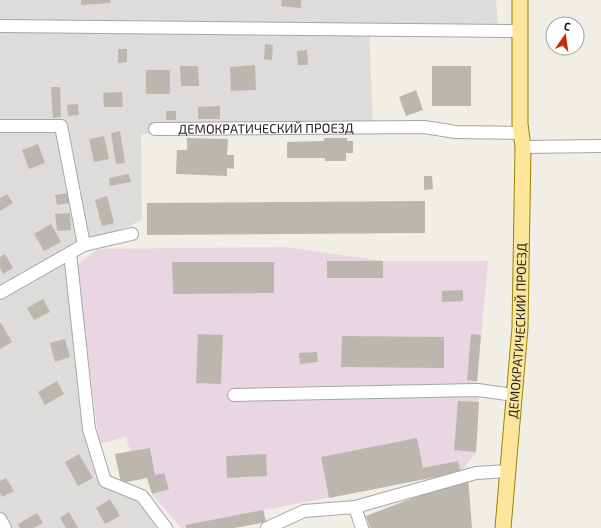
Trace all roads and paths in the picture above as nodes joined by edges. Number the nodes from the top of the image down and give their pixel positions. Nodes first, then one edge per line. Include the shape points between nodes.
1 (520, 0) edge
2 (0, 26) edge
3 (520, 31) junction
4 (0, 126) edge
5 (156, 129) dead end
6 (521, 135) junction
7 (601, 146) edge
8 (132, 234) dead end
9 (84, 245) junction
10 (70, 254) junction
11 (0, 293) edge
12 (234, 395) dead end
13 (514, 395) junction
14 (508, 471) junction
15 (355, 507) junction
16 (0, 519) edge
17 (5, 528) edge
18 (166, 528) edge
19 (266, 528) edge
20 (362, 528) edge
21 (503, 528) edge

1 - 3 main road
2 - 3 street
3 - 6 main road
4 - 9 street via 61,126
5 - 6 street, ДЕМОКРАТИЧЕСКИЙ ПРОЕЗД via 424,127 456,132
6 - 7 street
6 - 13 main road, ДЕМОКРАТИЧЕСКИЙ ПРОЕЗД via 520,328
8 - 9 street
9 - 10 street
10 - 11 street
10 - 18 street via 89,429 105,481 142,496
12 - 13 street via 478,390
13 - 14 main road, ДЕМОКРАТИЧЕСКИЙ ПРОЕЗД
14 - 15 street via 476,473
14 - 21 main road, ДЕМОКРАТИЧЕСКИЙ ПРОЕЗД
15 - 19 street via 304,511
15 - 20 street
16 - 17 street

